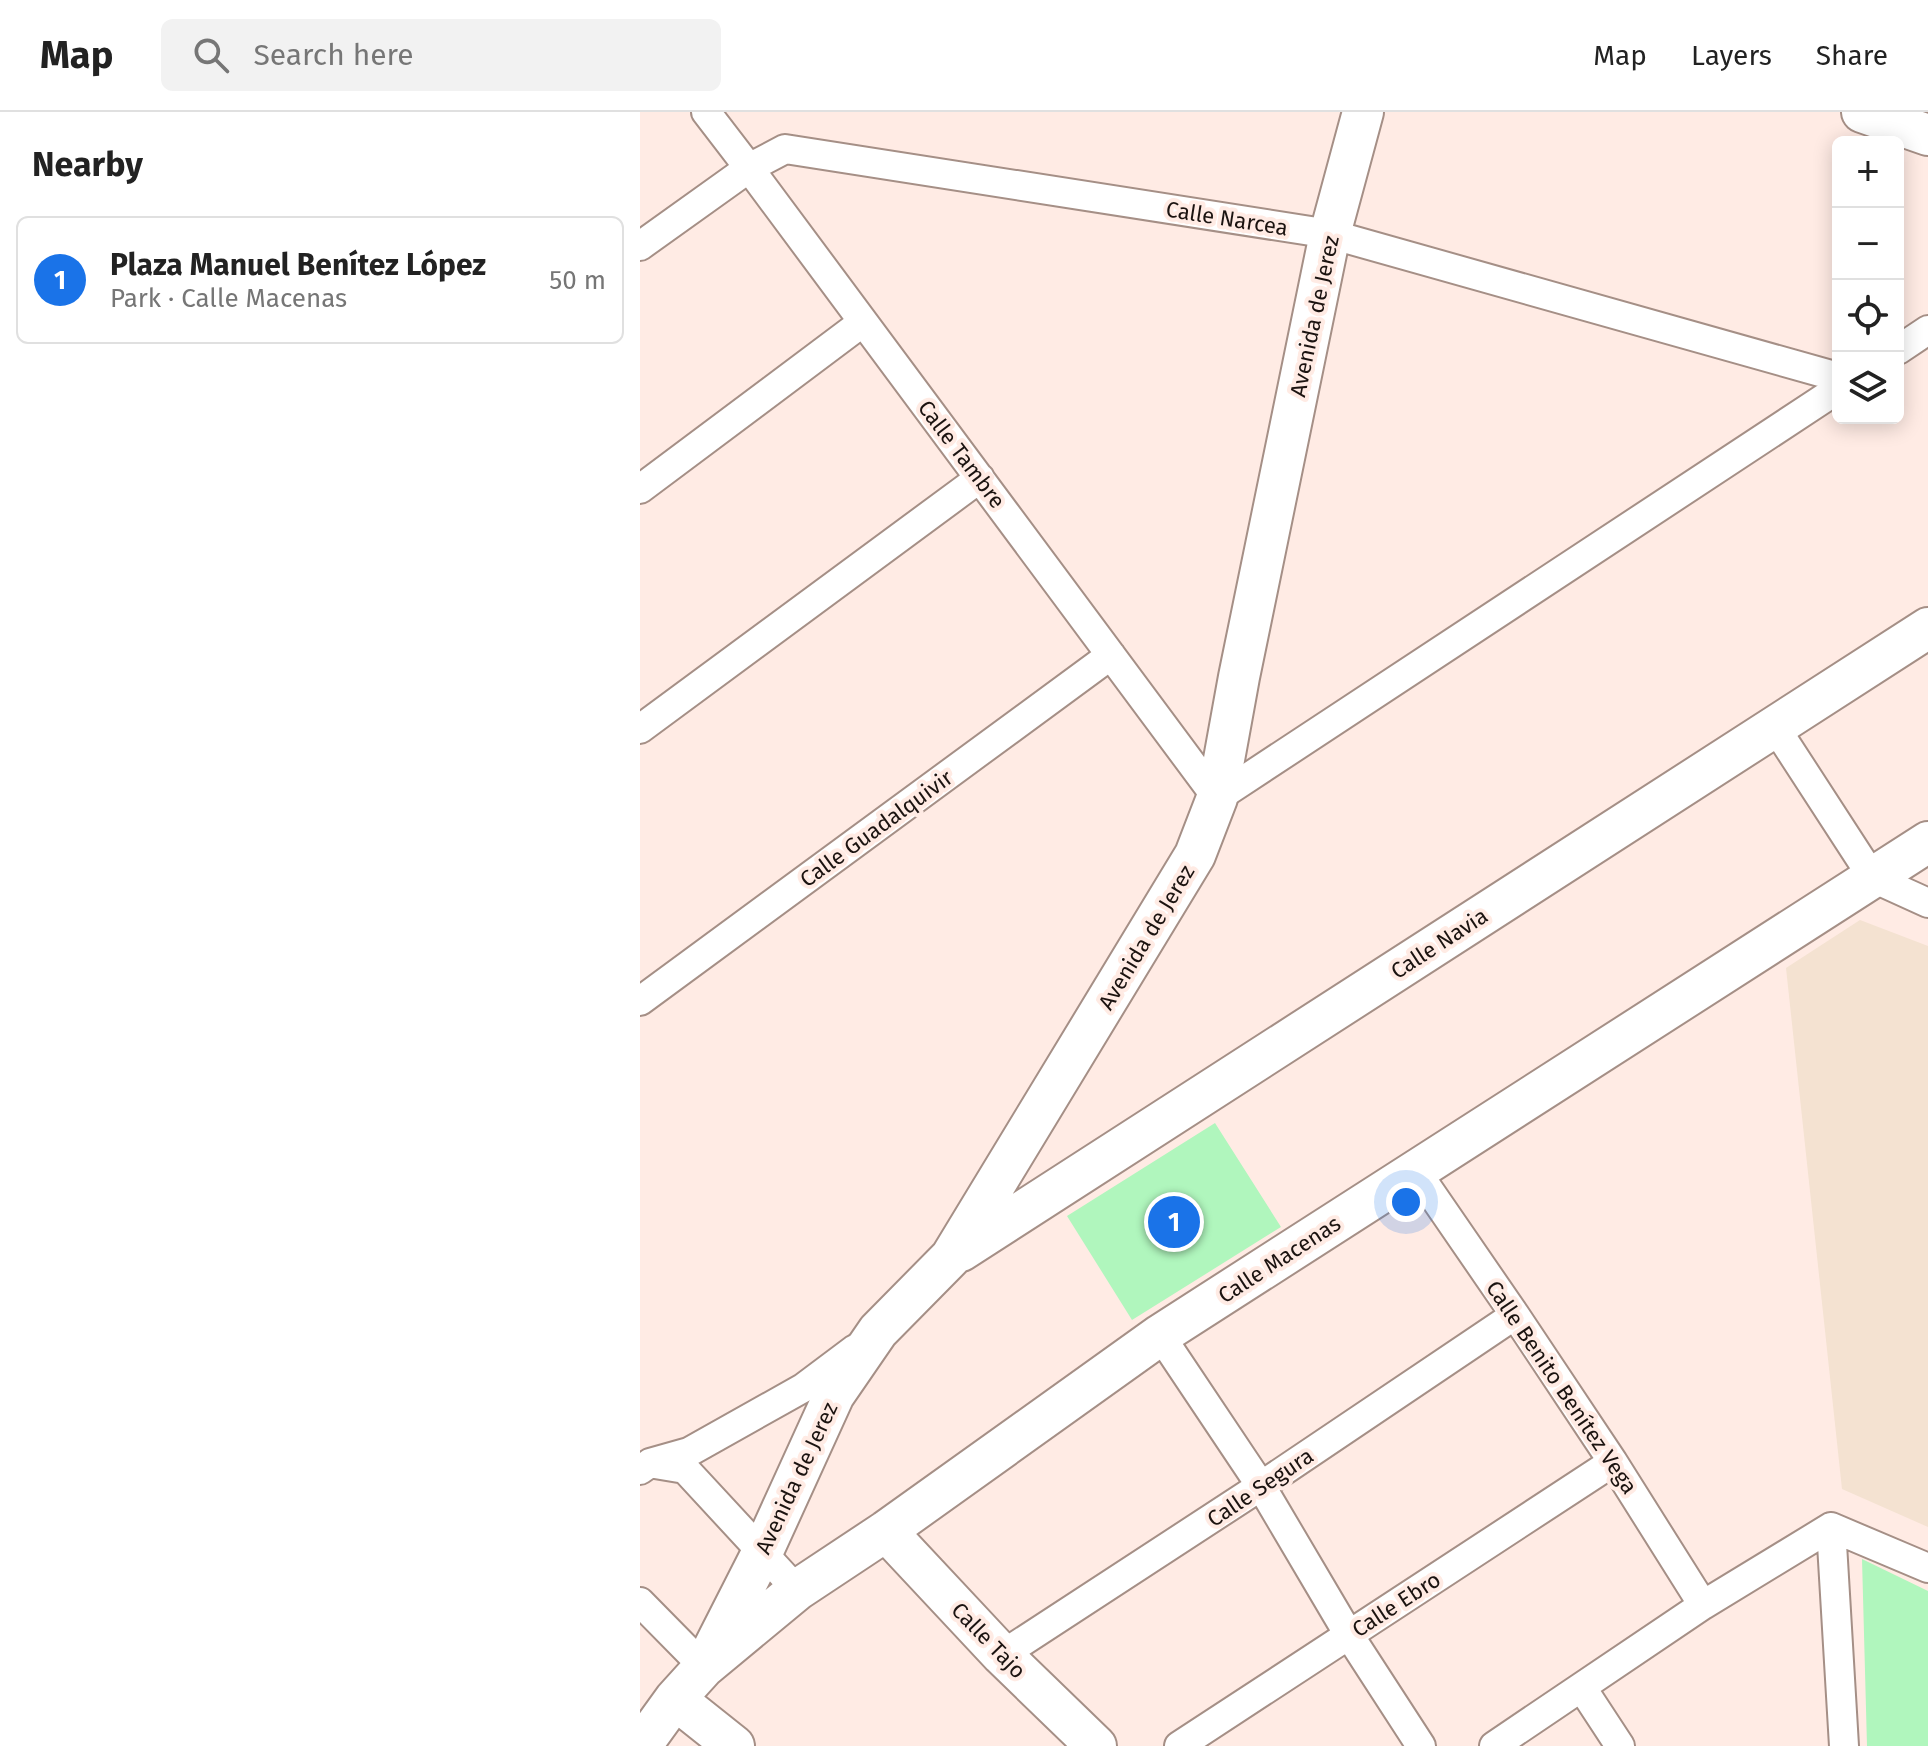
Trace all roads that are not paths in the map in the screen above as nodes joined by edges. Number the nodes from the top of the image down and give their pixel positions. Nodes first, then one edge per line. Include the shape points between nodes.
1 (706, 112) edge
2 (1363, 112) edge
3 (1862, 112) edge
4 (1928, 135) edge
5 (749, 168) junction
6 (1330, 234) junction
7 (640, 246) edge
8 (863, 322) junction
9 (1928, 330) edge
10 (1904, 346) edge
11 (1832, 375) edge
12 (1832, 393) edge
13 (980, 478) junction
14 (640, 489) edge
15 (1928, 628) edge
16 (1111, 655) junction
17 (1775, 727) junction
18 (640, 729) edge
19 (1217, 798) junction
20 (1928, 842) edge
21 (1873, 878) junction
22 (1928, 903) edge
23 (640, 1001) edge
24 (1416, 1171) junction
25 (951, 1257) junction
26 (1515, 1315) junction
27 (878, 1331) junction
28 (1160, 1335) junction
29 (643, 1462) edge
30 (1613, 1462) junction
31 (1261, 1486) junction
32 (1831, 1527) junction
33 (886, 1531) junction
34 (762, 1553) junction
35 (1928, 1568) edge
36 (797, 1590) junction
37 (640, 1602) edge
38 (1703, 1605) junction
39 (1349, 1635) junction
40 (1002, 1655) junction
41 (704, 1667) junction
42 (1582, 1688) junction
43 (675, 1699) junction
44 (641, 1746) edge
45 (734, 1746) edge
46 (1096, 1746) edge
47 (1179, 1746) edge
48 (1421, 1746) edge
49 (1494, 1746) edge
50 (1620, 1746) edge
51 (1844, 1746) edge

1 - 5 street, Calle Tambre
2 - 6 street, Avenida de Jerez
3 - 4 street
5 - 6 street, Calle Narcea via 785,149
5 - 7 street, Calle Narcea
5 - 8 street, Calle Tambre
6 - 11 street, Calle Narcea
6 - 19 street, Avenida de Jerez
8 - 13 street, Calle Tambre
8 - 14 street
9 - 10 street
12 - 19 street
13 - 16 street, Calle Tambre
13 - 18 street
15 - 17 street, Calle Navia
16 - 19 street, Calle Tambre
16 - 23 street, Calle Guadalquivir
17 - 21 street
17 - 25 street, Calle Navia
19 - 25 street, Avenida de Jerez via 1195,855
20 - 21 street, Calle Macenas
21 - 22 street
21 - 24 street, Calle Macenas
24 - 26 street, Calle Benito Benítez Vega
24 - 28 street, Calle Macenas
25 - 27 street, Avenida de Jerez
26 - 30 street, Calle Benito Benítez Vega
26 - 31 street, Calle Segura
27 - 29 street via 803,1388 689,1452
27 - 34 street, Avenida de Jerez via 834,1395
28 - 31 street
28 - 33 street, Calle Macenas
29 - 34 street via 685,1469
30 - 38 street, Calle Benito Benítez Vega
30 - 39 street, Calle Ebro
31 - 39 street
31 - 40 street, Calle Segura
32 - 35 street
32 - 38 street
32 - 51 street
33 - 36 street, Calle Macenas
33 - 40 street, Calle Tajo
34 - 36 street
34 - 41 street, Avenida de Jerez
36 - 41 street, Calle Macenas
37 - 41 street
38 - 42 street
39 - 47 street, Calle Ebro
39 - 48 street
40 - 46 street, Calle Tajo
41 - 43 street
42 - 49 street
42 - 50 street
43 - 44 street
43 - 45 street

